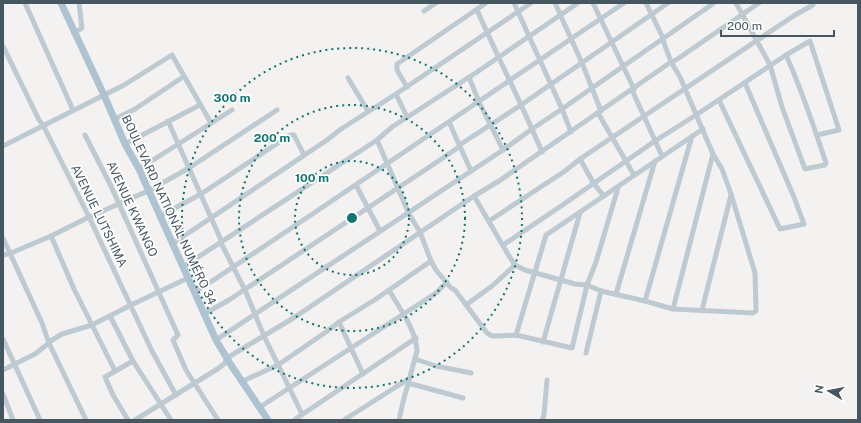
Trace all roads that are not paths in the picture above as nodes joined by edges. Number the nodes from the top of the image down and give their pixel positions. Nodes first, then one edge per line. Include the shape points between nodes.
1 (25, 3) edge
2 (61, 3) edge
3 (80, 3) edge
4 (436, 3) edge
5 (486, 3) edge
6 (514, 3) edge
7 (532, 3) edge
8 (555, 3) edge
9 (578, 3) edge
10 (593, 3) edge
11 (624, 3) edge
12 (646, 3) edge
13 (668, 3) edge
14 (714, 3) edge
15 (736, 3) edge
16 (759, 3) edge
17 (813, 5) dead end
18 (477, 10) junction
19 (424, 11) dead end
20 (519, 12) junction
21 (651, 14) junction
22 (742, 15) junction
23 (560, 16) junction
24 (601, 19) junction
25 (74, 32) junction
26 (487, 33) junction
27 (530, 37) junction
28 (663, 38) junction
29 (571, 39) junction
30 (757, 40) junction
31 (611, 43) junction
32 (3, 46) edge
33 (786, 54) junction
34 (498, 58) junction
35 (541, 60) junction
36 (582, 62) junction
37 (671, 62) junction
38 (770, 65) junction
39 (623, 67) junction
40 (183, 77) junction
41 (469, 77) junction
42 (348, 78) dead end
43 (510, 81) junction
44 (745, 83) junction
45 (551, 85) junction
46 (407, 87) junction
47 (592, 88) junction
48 (685, 89) junction
49 (633, 90) junction
50 (396, 94) junction
51 (104, 95) junction
52 (719, 100) junction
53 (479, 102) junction
54 (200, 105) junction
55 (521, 105) junction
56 (562, 109) junction
57 (73, 110) junction
58 (232, 110) dead end
59 (277, 110) dead end
60 (368, 111) junction
61 (600, 112) junction
62 (696, 115) junction
63 (644, 116) junction
64 (407, 117) junction
65 (114, 119) junction
66 (168, 121) junction
67 (449, 122) junction
68 (211, 123) junction
69 (43, 125) junction
70 (490, 126) junction
71 (532, 128) junction
72 (703, 129) junction
73 (571, 132) junction
74 (85, 135) dead end
75 (817, 135) junction
76 (692, 136) junction
77 (612, 137) junction
78 (377, 140) junction
79 (655, 141) junction
80 (125, 144) junction
81 (3, 145) edge
82 (178, 145) junction
83 (459, 147) junction
84 (503, 150) junction
85 (542, 152) junction
86 (713, 154) junction
87 (304, 155) junction
88 (662, 156) junction
89 (580, 159) junction
90 (626, 160) junction
91 (655, 161) junction
92 (388, 164) junction
93 (189, 168) junction
94 (139, 169) junction
95 (471, 171) junction
96 (634, 175) junction
97 (594, 184) junction
98 (356, 185) junction
99 (398, 188) junction
100 (618, 188) junction
101 (148, 191) junction
102 (201, 194) junction
103 (731, 194) junction
104 (474, 196) junction
105 (604, 196) junction
106 (120, 204) junction
107 (368, 207) junction
108 (580, 213) junction
109 (409, 214) junction
110 (160, 216) junction
111 (90, 217) junction
112 (210, 217) junction
113 (489, 221) junction
114 (380, 231) junction
115 (420, 232) junction
116 (51, 236) junction
117 (3, 238) edge
118 (221, 242) junction
119 (172, 244) junction
120 (502, 245) junction
121 (11, 253) junction
122 (3, 255) edge
123 (431, 261) junction
124 (515, 265) junction
125 (183, 267) junction
126 (234, 267) junction
127 (534, 273) junction
128 (188, 278) junction
129 (561, 279) junction
130 (447, 282) junction
131 (587, 285) junction
132 (245, 290) junction
133 (389, 290) junction
134 (194, 291) junction
135 (601, 291) junction
136 (159, 292) junction
137 (616, 294) junction
138 (645, 301) junction
139 (131, 305) junction
140 (466, 305) junction
141 (673, 309) junction
142 (702, 310) junction
143 (204, 314) junction
144 (255, 314) junction
145 (403, 314) junction
146 (110, 316) junction
147 (339, 322) junction
148 (92, 325) junction
149 (516, 335) junction
150 (264, 336) junction
151 (416, 338) junction
152 (3, 339) edge
153 (216, 340) junction
154 (49, 342) junction
155 (543, 342) junction
156 (351, 348) junction
157 (586, 353) dead end
158 (226, 358) junction
159 (415, 359) junction
160 (133, 361) junction
161 (15, 365) junction
162 (278, 365) junction
163 (3, 370) edge
164 (115, 371) junction
165 (471, 373) dead end
166 (363, 374) junction
167 (409, 380) junction
168 (547, 380) dead end
169 (243, 381) junction
170 (194, 383) junction
171 (289, 389) junction
172 (3, 394) edge
173 (176, 395) junction
174 (463, 398) dead end
175 (161, 405) junction
176 (260, 407) junction
177 (302, 414) junction
178 (398, 419) edge
179 (13, 420) edge
180 (40, 420) edge
181 (86, 420) edge
182 (128, 420) edge
183 (135, 420) edge
184 (171, 420) edge
185 (218, 420) edge
186 (268, 420) edge
187 (294, 420) edge
188 (344, 420) edge
189 (542, 420) edge

1 - 57 street
2 - 25 main road, BOULEVARD NATIONAL NUMÉRO 34
3 - 25 street via 82,28
4 - 19 street
5 - 18 street
6 - 20 street
7 - 20 street
8 - 23 street
9 - 23 street
10 - 24 street
11 - 24 street
12 - 21 street
13 - 21 street
14 - 28 street
15 - 22 street
16 - 22 street
17 - 30 street
18 - 26 street
18 - 46 street via 397,64 397,70
20 - 26 street
20 - 27 street
21 - 28 street
21 - 31 street
22 - 30 street
22 - 37 street
23 - 27 street
23 - 29 street
24 - 29 street
24 - 31 street
25 - 51 main road, BOULEVARD NATIONAL NUMÉRO 34
26 - 34 street
26 - 46 street
27 - 34 street
27 - 35 street
28 - 37 street
28 - 39 street
29 - 35 street
29 - 36 street
30 - 38 street
30 - 48 street
31 - 36 street
31 - 39 street
32 - 69 street, AVENUE LUTSHIMA
33 - 38 street
33 - 75 street
33 - 75 street via 810,41 839,130
34 - 41 street
34 - 43 street
35 - 43 street
35 - 45 street
36 - 45 street
36 - 47 street
37 - 48 street
37 - 49 street
38 - 44 street
38 - 75 street via 804,169 826,164
39 - 47 street
39 - 49 street
40 - 51 street via 172,55
40 - 54 street
40 - 65 street via 135,109
41 - 53 street
41 - 64 street
42 - 60 street
43 - 53 street
43 - 55 street
44 - 52 street
44 - 52 street via 804,224 780,229
45 - 55 street
45 - 56 street
46 - 50 street
47 - 56 street
47 - 61 street
48 - 62 street
48 - 63 street
49 - 61 street
49 - 63 street
50 - 60 street
50 - 64 street
51 - 57 street
51 - 65 main road, BOULEVARD NATIONAL NUMÉRO 34
52 - 62 street
53 - 67 street
53 - 70 street
54 - 66 street
54 - 68 street
55 - 70 street
55 - 71 street
56 - 71 street
56 - 73 street
57 - 69 street
58 - 68 street
59 - 93 street
60 - 87 street
61 - 73 street
61 - 77 street
62 - 72 street
62 - 79 street
63 - 77 street
63 - 79 street
64 - 78 street
65 - 80 main road, BOULEVARD NATIONAL NUMÉRO 34
66 - 80 street
66 - 82 street
67 - 83 street
67 - 92 street
68 - 82 street
69 - 81 street
69 - 111 street, AVENUE LUTSHIMA
70 - 83 street
70 - 84 street
71 - 84 street
71 - 85 street
72 - 76 street
72 - 86 street
73 - 85 street
74 - 106 street, AVENUE KWANGO
76 - 88 street
76 - 138 street
77 - 89 street
77 - 90 street
78 - 92 street
78 - 118 street
79 - 88 street
79 - 90 street
80 - 94 main road, BOULEVARD NATIONAL NUMÉRO 34
82 - 93 street
82 - 94 street
83 - 95 street
83 - 99 street
84 - 95 street
85 - 104 street
86 - 103 street via 722,169
86 - 141 street
87 - 102 street via 294,135 290,135
87 - 112 street
88 - 91 street
89 - 97 street
89 - 113 street
90 - 96 street
90 - 97 street
91 - 96 street
91 - 137 street
92 - 98 street
92 - 99 street
93 - 101 street
93 - 102 street
94 - 101 main road, BOULEVARD NATIONAL NUMÉRO 34
95 - 109 street via 414,208
96 - 100 street
97 - 105 street
97 - 120 street
98 - 107 street
98 - 126 street
99 - 107 street
99 - 109 street
100 - 105 street
100 - 131 street
101 - 106 street
101 - 110 main road, BOULEVARD NATIONAL NUMÉRO 34
102 - 110 street
102 - 112 street
103 - 142 street
103 - 142 street via 755,273 756,311 753,313
104 - 113 street
104 - 115 street
105 - 108 street
106 - 111 street
106 - 136 street, AVENUE KWANGO
107 - 114 street
107 - 132 street
108 - 127 street via 546,235
108 - 129 street
109 - 114 street
109 - 115 street
110 - 119 main road, BOULEVARD NATIONAL NUMÉRO 34
111 - 116 street
111 - 139 street, AVENUE LUTSHIMA
112 - 118 street
112 - 119 street
113 - 120 street
114 - 144 street
115 - 123 street
115 - 150 street
116 - 121 street
116 - 148 street
117 - 121 street
118 - 125 street
118 - 126 street
119 - 125 main road, BOULEVARD NATIONAL NUMÉRO 34
120 - 124 street
121 - 122 street
121 - 154 street
123 - 130 street
123 - 133 street
124 - 127 street
124 - 140 street
125 - 128 main road, BOULEVARD NATIONAL NUMÉRO 34
126 - 132 street
126 - 134 street
127 - 129 street
127 - 149 street
128 - 134 main road, BOULEVARD NATIONAL NUMÉRO 34
128 - 136 street
129 - 131 street
129 - 155 street
130 - 140 street
130 - 145 street
131 - 135 street
131 - 155 street via 572,348
132 - 143 street
132 - 144 street
133 - 145 street
133 - 147 street
134 - 143 main road, BOULEVARD NATIONAL NUMÉRO 34
135 - 137 street
135 - 157 street
136 - 139 street
136 - 170 street, AVENUE KWANGO via 178,335 173,340
137 - 138 street
138 - 141 street
139 - 146 street
139 - 173 street, AVENUE LUTSHIMA
140 - 149 street via 492,336
141 - 142 street
143 - 153 main road, BOULEVARD NATIONAL NUMÉRO 34
144 - 150 street
144 - 153 street
145 - 151 street
145 - 156 street
146 - 148 street
146 - 160 street
147 - 156 street
147 - 162 street
148 - 154 street via 62,334
148 - 164 street
149 - 155 street
150 - 158 street
150 - 162 street
151 - 159 street
151 - 166 street
152 - 161 street
153 - 158 main road, BOULEVARD NATIONAL NUMÉRO 34
154 - 161 street via 35,354
154 - 181 street
156 - 166 street
156 - 171 street
158 - 169 main road, BOULEVARD NATIONAL NUMÉRO 34
158 - 170 street via 219,368
159 - 165 street
159 - 167 street
160 - 164 street
160 - 175 street
161 - 163 street
161 - 180 street
162 - 169 street
162 - 171 street
164 - 182 street via 105,377
166 - 177 street
167 - 174 street
167 - 178 street
167 - 188 street
168 - 189 street
169 - 176 main road, BOULEVARD NATIONAL NUMÉRO 34
170 - 173 street
170 - 185 street
171 - 176 street
171 - 177 street
172 - 179 street
173 - 175 street
175 - 183 street
175 - 184 street
176 - 186 main road, BOULEVARD NATIONAL NUMÉRO 34
177 - 187 street

